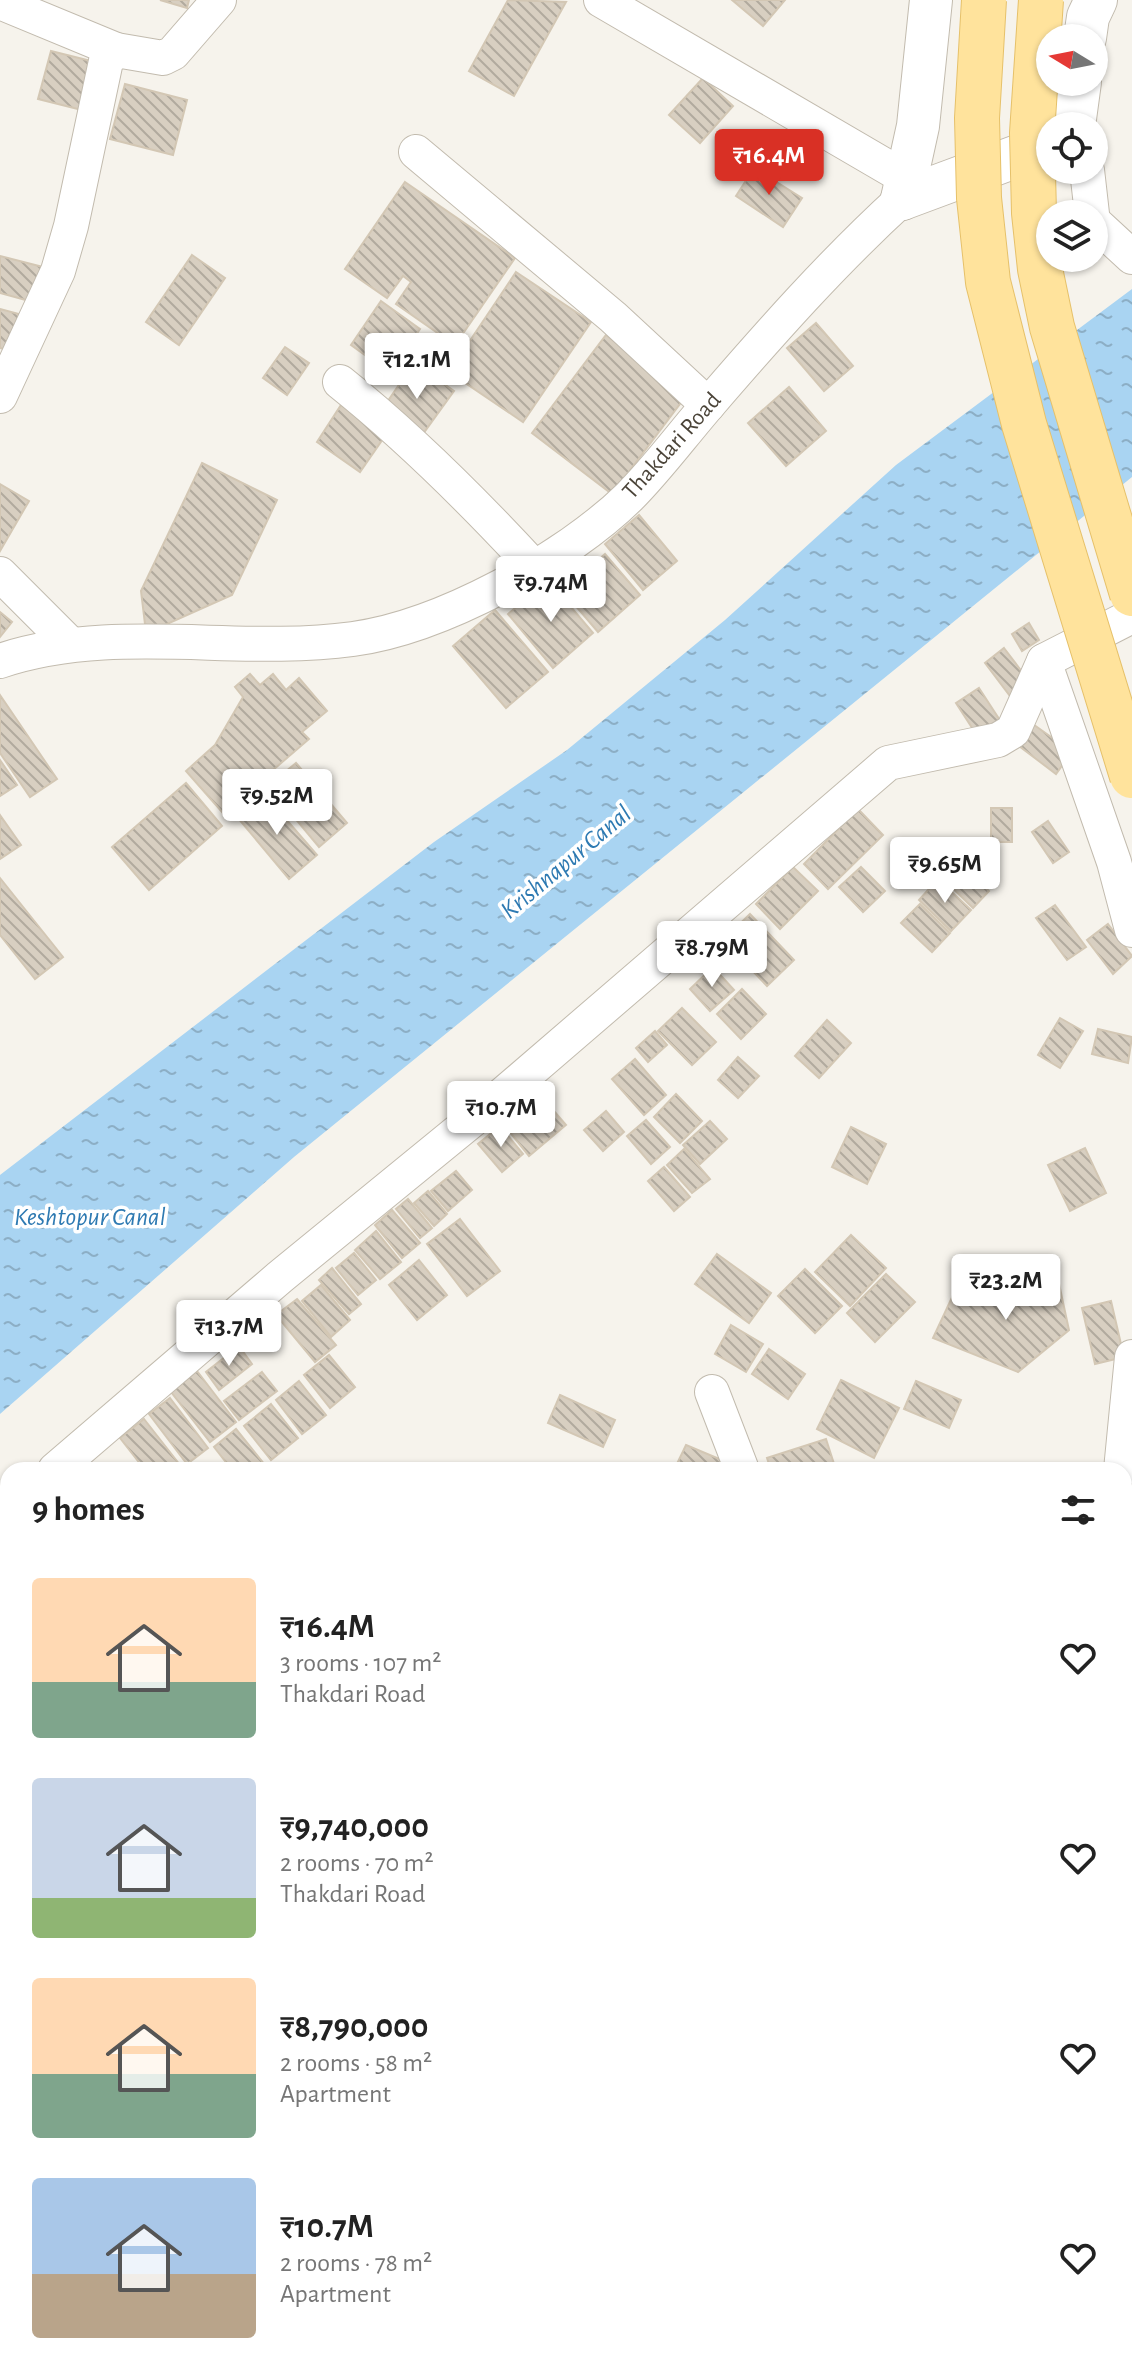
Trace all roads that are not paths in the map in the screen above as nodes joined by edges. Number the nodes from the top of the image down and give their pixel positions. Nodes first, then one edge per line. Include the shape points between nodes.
1 (219, 0) edge
2 (601, 0) edge
3 (931, 0) edge
4 (984, 0) edge
5 (1041, 0) edge
6 (1096, 0) edge
7 (0, 2) edge
8 (1087, 24) edge
9 (116, 50) junction
10 (1036, 148) edge
11 (416, 152) dead end
12 (904, 188) junction
13 (1108, 235) edge
14 (1132, 257) edge
15 (340, 382) dead end
16 (0, 396) edge
17 (708, 405) junction
18 (533, 566) junction
19 (0, 574) edge
20 (1132, 594) edge
21 (1132, 616) edge
22 (69, 643) junction
23 (0, 661) edge
24 (1044, 661) junction
25 (1132, 776) edge
26 (1132, 930) edge
27 (1132, 1357) edge
28 (712, 1392) dead end
29 (64, 1462) edge
30 (739, 1462) edge
31 (1122, 1462) edge

1 - 9 street via 163,58
2 - 12 street
3 - 12 street via 918,126
4 - 25 main road, bridge via 977,131 988,282 1004,355
5 - 20 main road, bridge via 1032,133 1040,269 1052,327
6 - 8 street
7 - 9 street
9 - 16 street via 106,61 58,271
10 - 12 street, Thakdari Road
11 - 17 street via 613,317
12 - 17 street, Thakdari Road
13 - 14 street
15 - 18 street via 394,425
17 - 18 street, Thakdari Road via 629,498
18 - 22 street, Thakdari Road via 434,619 356,639 296,644
19 - 22 street
21 - 24 street
22 - 23 street, Thakdari Road
24 - 26 street via 1114,862
24 - 29 street via 1013,731 998,740 888,763
27 - 31 street
28 - 30 street

